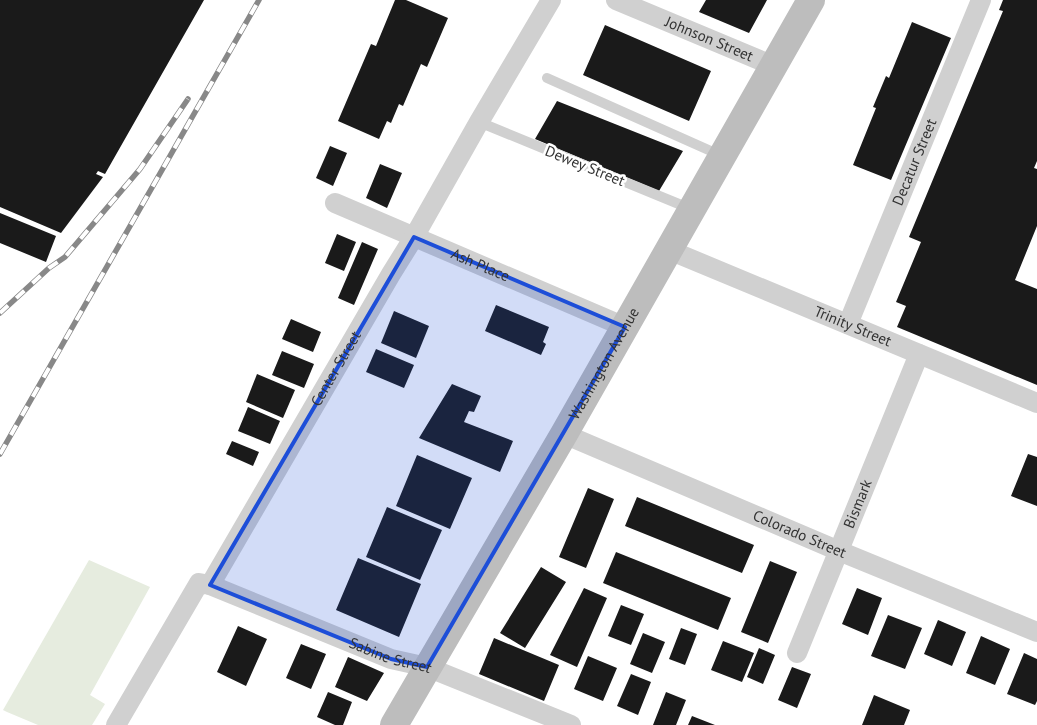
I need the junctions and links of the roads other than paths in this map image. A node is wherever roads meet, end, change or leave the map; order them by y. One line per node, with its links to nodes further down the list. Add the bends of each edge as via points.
1 (551, 0): 7 (street, Center Street)
2 (616, 0): 5 (street, Johnson Street)
3 (811, 0): 5 (main road, Washington Avenue)
4 (981, 0): 13 (street, Decatur Street)
5 (774, 66): 8 (main road, Washington Avenue)
6 (547, 78): 8 (lane)
7 (479, 122): 10 (lane, Dewey Street); 11 (street, Center Street)
8 (722, 156): 10 (main road, Washington Avenue)
9 (335, 203): 11 (street, Ash Place)
10 (692, 210): 12 (main road, Washington Avenue)
11 (414, 237): 14 (street, Ash Place); 19 (street, Center Street)
12 (669, 250): 13 (street, Trinity Street); 14 (main road, Washington Avenue)
13 (848, 324): 15 (street, Trinity Street)
14 (625, 327): 17 (main road, Washington Avenue)
15 (919, 354): 16 (street, Trinity Street); 18 (street, Bismark)
16 (1037, 403)
17 (564, 434): 18 (street, Colorado Street); 22 (main road, Washington Avenue)
18 (839, 551): 20 (street, Colorado Street); 21 (street, Bismark)
19 (210, 585): 22 (street, Sabine Street, via 391,659); 23 (street, via 198,583)
20 (1037, 632)
21 (797, 653)
22 (427, 667): 24 (main road, Washington Avenue); 25 (street, Sabine Street)
23 (116, 725)
24 (394, 725)
25 (571, 725)

